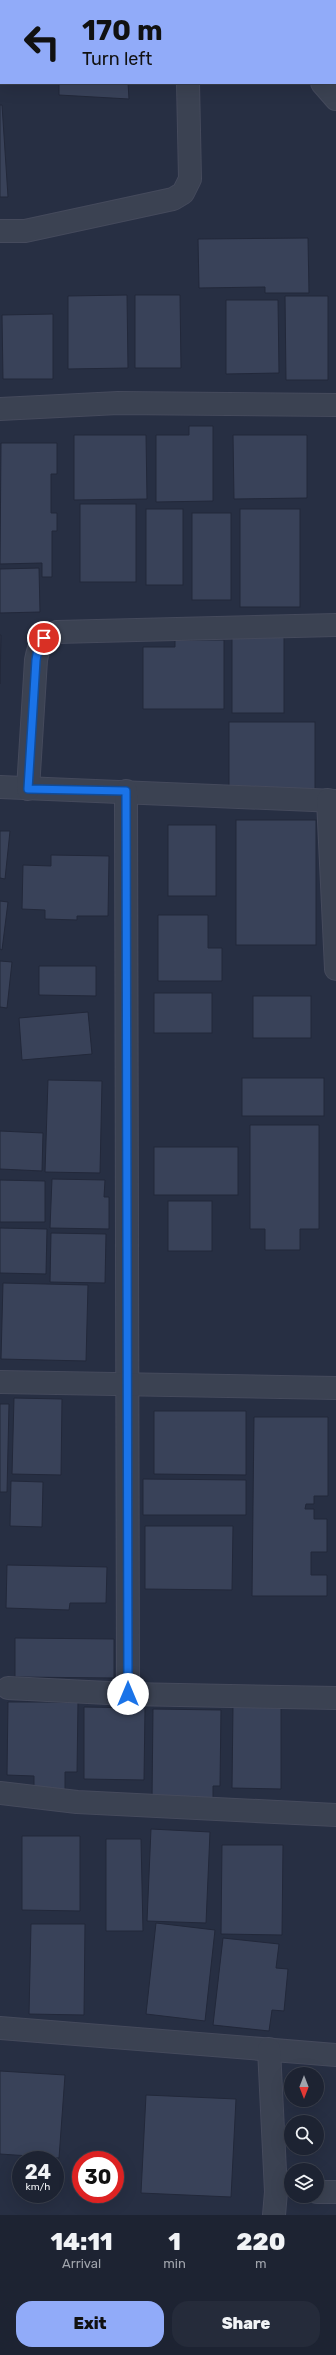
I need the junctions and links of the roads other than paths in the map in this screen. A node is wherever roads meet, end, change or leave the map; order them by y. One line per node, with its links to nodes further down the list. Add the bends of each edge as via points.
1 (188, 84): 4 (street, via 190,179 183,193 173,199 151,204 24,230)
2 (323, 84): 3 (street)
3 (336, 99)
4 (0, 231)
5 (336, 405): 6 (street, via 118,402)
6 (0, 409)
7 (336, 625): 9 (street, via 57,632 44,638 36,660)
8 (0, 788): 9 (street)
9 (28, 789): 10 (street)
10 (126, 791): 11 (street); 14 (street)
11 (332, 800): 12 (street)
12 (336, 970)
13 (0, 1382): 14 (street)
14 (128, 1383): 15 (street); 17 (street)
15 (336, 1388)
16 (8, 1688): 17 (street)
17 (128, 1694): 18 (street)
18 (336, 1698)
19 (0, 1793): 20 (street, via 77,1802)
20 (336, 1816)
21 (0, 2028): 22 (street)
22 (269, 2049): 23 (street); 24 (street)
23 (336, 2055)
24 (283, 2192): 27 (street)
25 (324, 2192): 26 (street)
26 (336, 2192)
27 (274, 2215)

